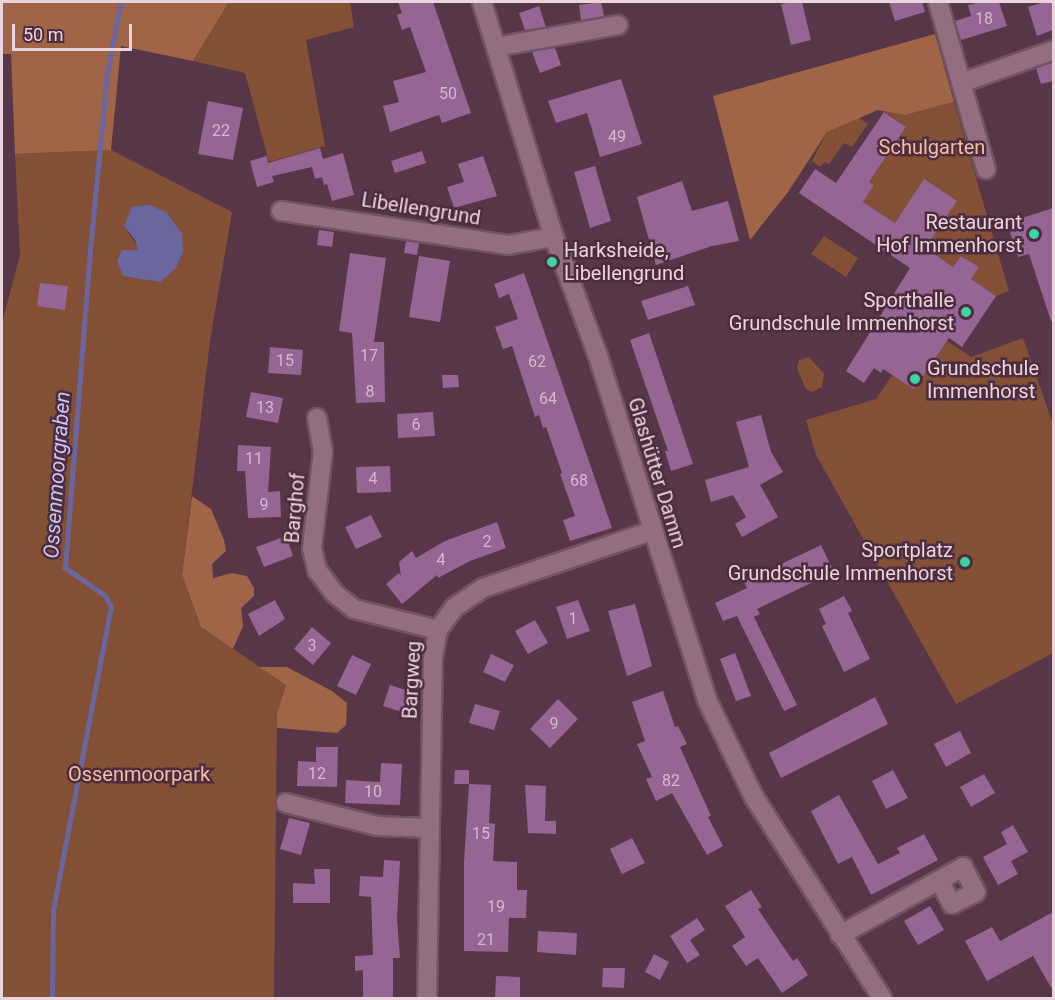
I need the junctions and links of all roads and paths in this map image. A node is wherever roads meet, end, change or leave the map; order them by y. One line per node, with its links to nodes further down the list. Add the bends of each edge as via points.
1 (482, 2): 4 (street, Glashütter Damm)
2 (938, 2): 6 (street)
3 (618, 25): 4 (street)
4 (496, 47): 9 (street, Glashütter Damm)
5 (1053, 50): 6 (street)
6 (961, 83): 7 (street)
7 (986, 168)
8 (281, 211): 9 (street, Libellengrund, via 508,245)
9 (554, 237): 11 (street, Glashütter Damm, via 598,356)
10 (317, 418): 12 (street, Barghof, via 323,451 312,548 317,570 335,594 354,609)
11 (651, 531): 12 (street, Bargweg, via 483,588 455,607); 16 (street, Glashütter Damm, via 708,702 754,797)
12 (438, 630): 14 (street, Bargweg, via 433,658)
13 (286, 803): 14 (street, via 377,826)
14 (430, 828): 17 (street, Bargweg)
15 (939, 880): 16 (street)
16 (840, 934): 18 (street, Glashütter Damm)
17 (427, 999)
18 (882, 999)

